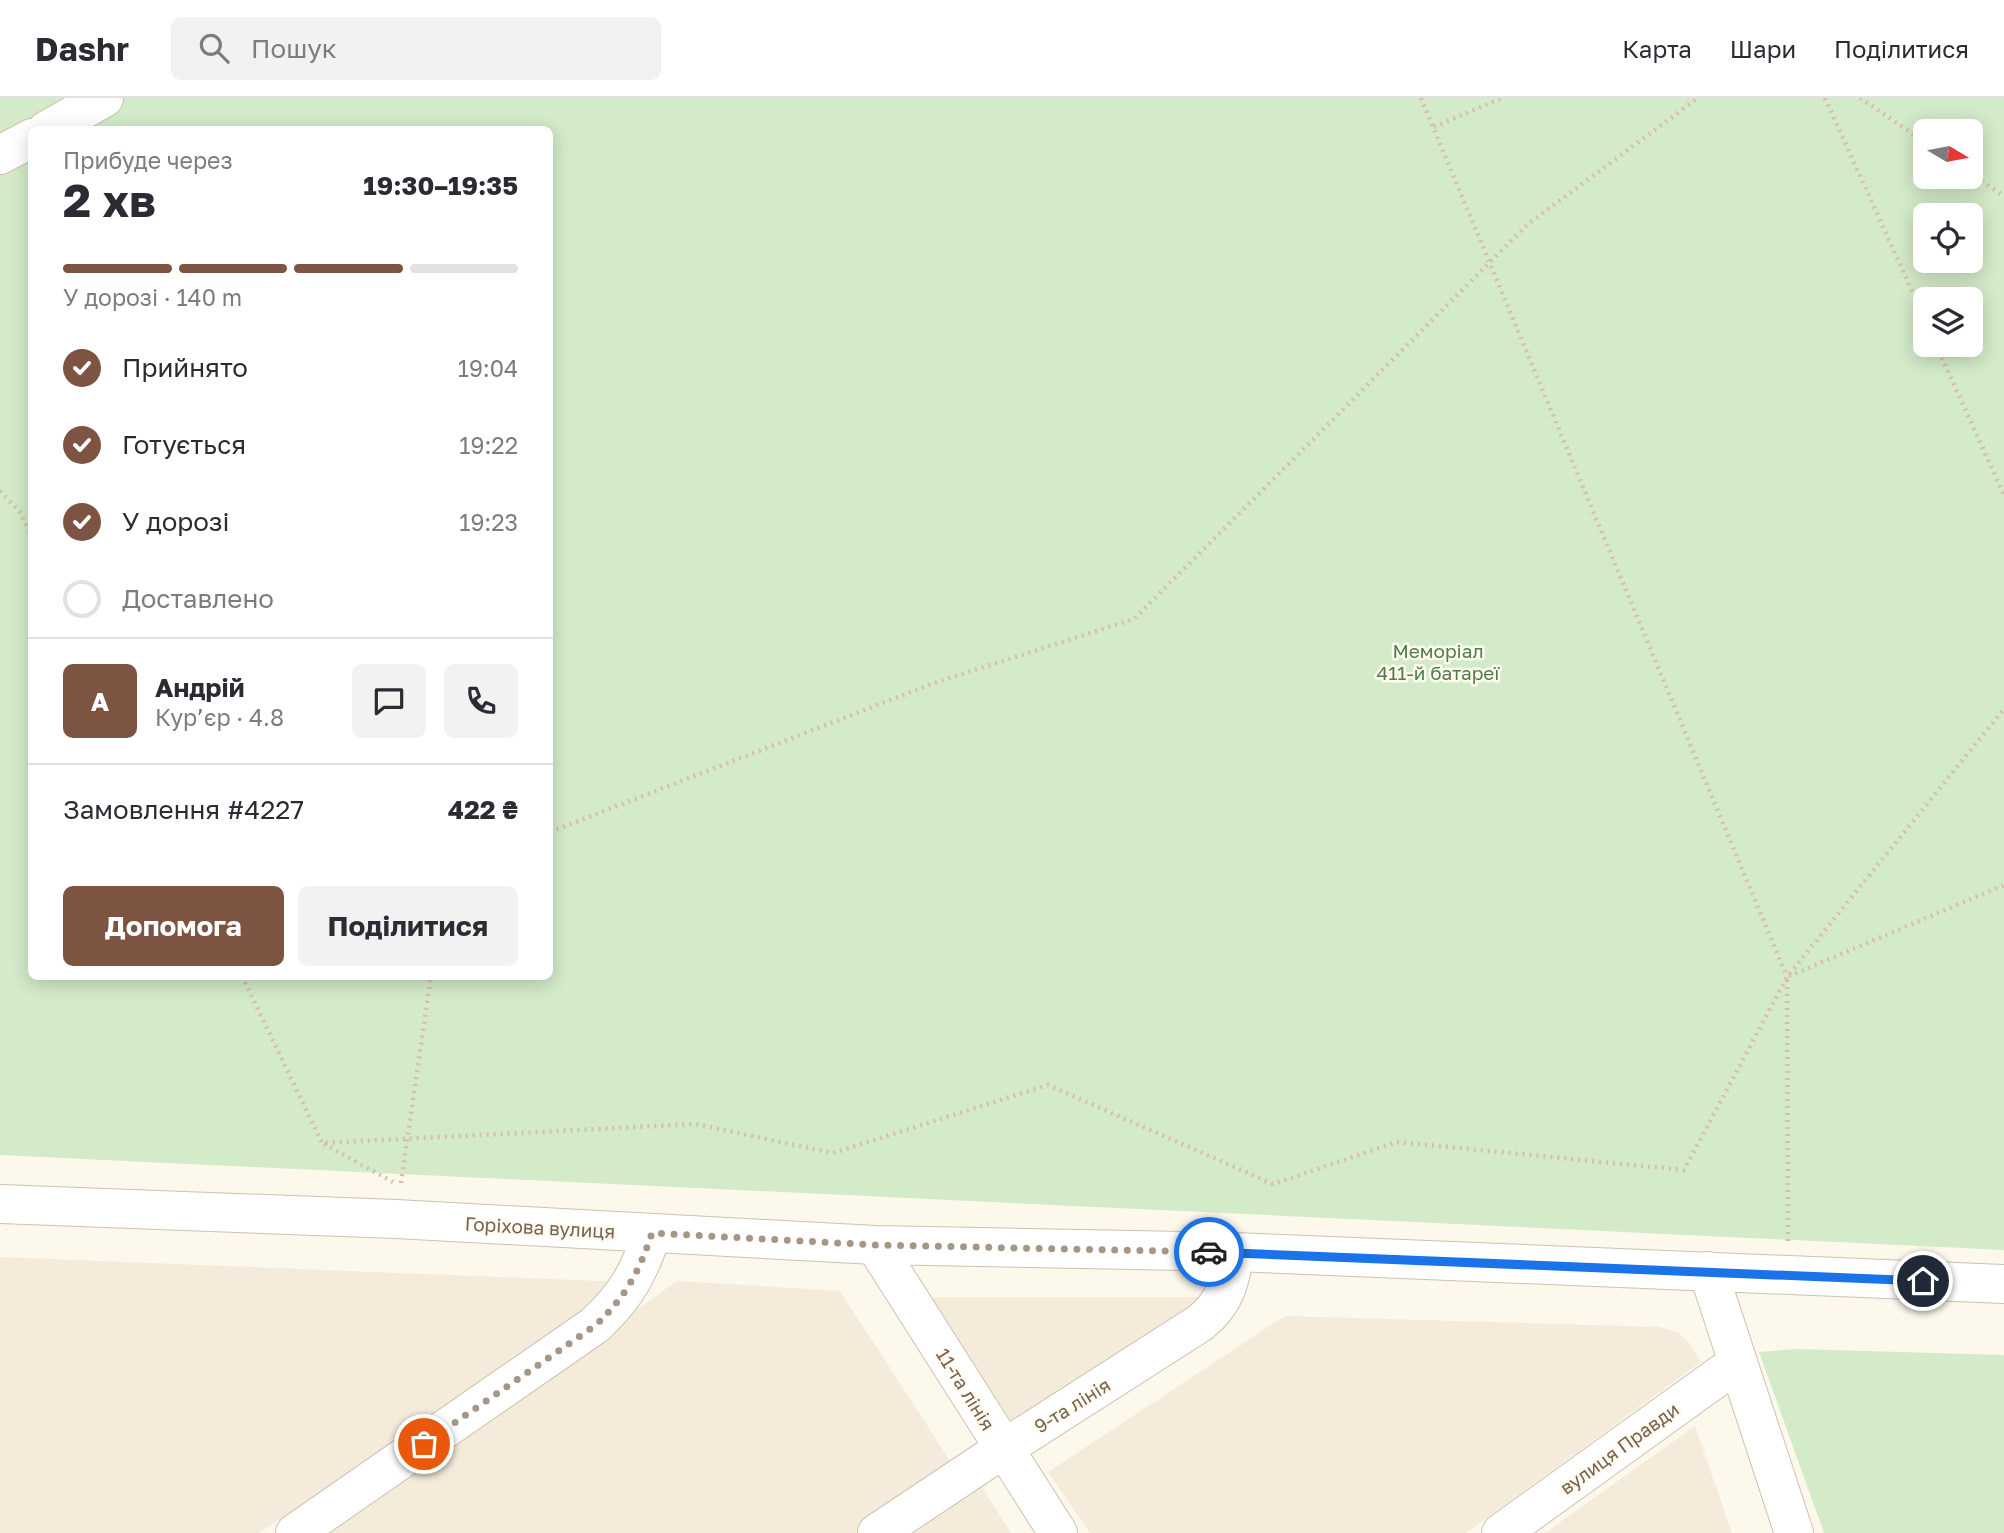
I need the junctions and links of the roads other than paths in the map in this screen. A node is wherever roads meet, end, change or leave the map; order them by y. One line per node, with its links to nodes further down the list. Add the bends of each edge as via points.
1 (104, 98): 2 (street)
2 (54, 126)
3 (28, 140): 4 (street)
4 (0, 155)
5 (0, 1204): 6 (street, Горіхова вулиця)
6 (652, 1233): 7 (street, Горіхова вулиця); 13 (street, via 630,1286 596,1325)
7 (876, 1245): 8 (street, Горіхова вулиця); 12 (street, 11-та лінія)
8 (1235, 1252): 9 (street, Горіхова вулиця); 12 (street, 9-та лінія, via 1225,1294 1200,1324)
9 (1708, 1271): 10 (street, Горіхова вулиця); 11 (street)
10 (2004, 1284)
11 (1737, 1363): 16 (street, вулиця Правди); 17 (street)
12 (1003, 1449): 14 (street, 9-та лінія); 15 (street, 11-та лінія)
13 (295, 1533)
14 (877, 1533)
15 (1058, 1533)
16 (1501, 1533)
17 (1794, 1533)

